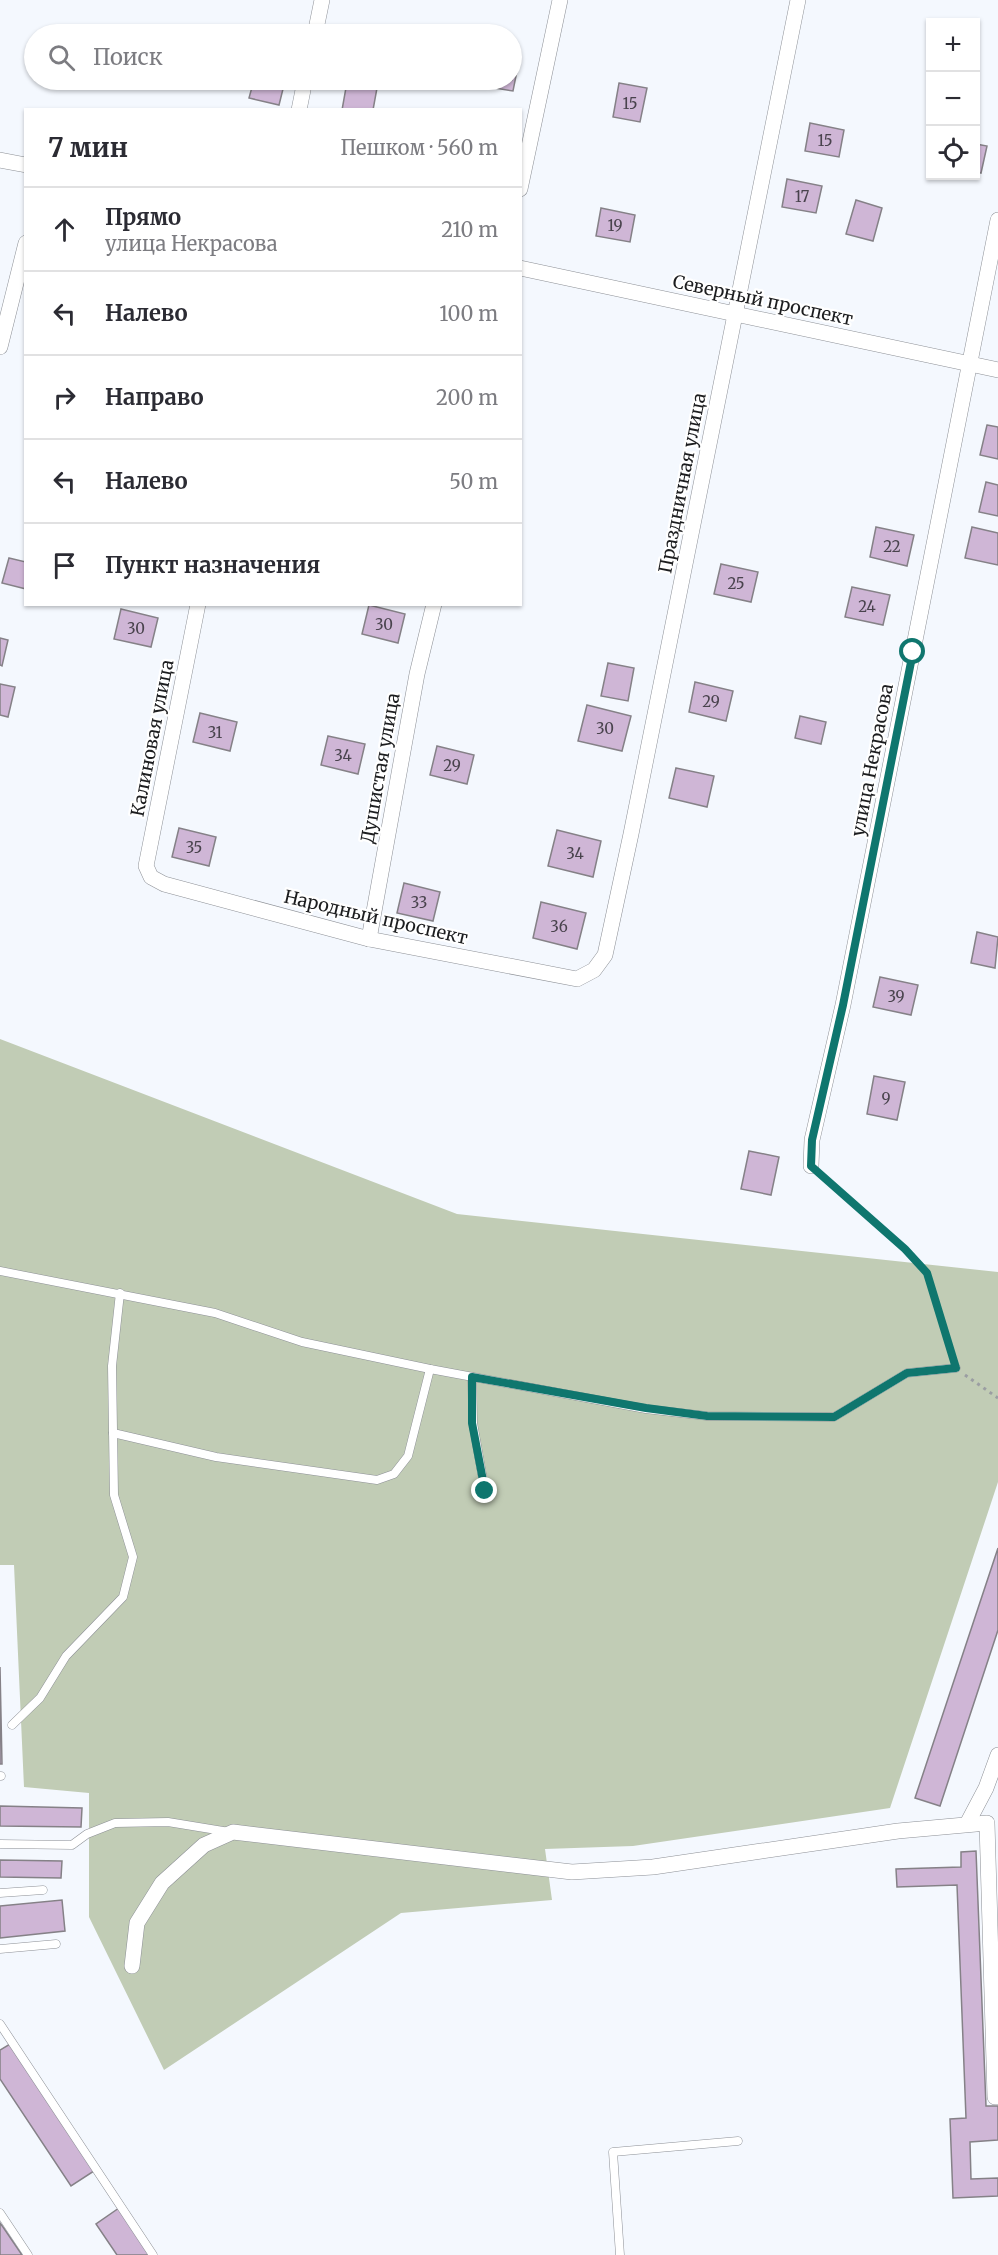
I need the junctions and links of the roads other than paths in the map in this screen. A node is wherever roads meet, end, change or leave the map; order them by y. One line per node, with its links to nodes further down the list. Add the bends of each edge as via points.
1 (322, 0): 4 (street)
2 (560, 0): 9 (street)
3 (798, 0): 13 (street, Праздничная улица)
4 (317, 24)
5 (303, 90): 6 (street)
6 (299, 108)
7 (0, 160): 8 (street)
8 (24, 165)
9 (522, 180)
10 (998, 220): 15 (street, улица Некрасова)
11 (24, 251): 14 (street)
12 (522, 268): 13 (street, Северный проспект)
13 (736, 313): 15 (street, Северный проспект); 21 (street, Праздничная улица, via 620,889 605,955)
14 (0, 347)
15 (971, 364): 16 (street, Северный проспект); 22 (street, улица Некрасова, via 843,1005 812,1140)
16 (998, 370)
17 (198, 606): 19 (street, Калиновая улица, via 146,866)
18 (434, 606): 20 (street, Душистая улица, via 417,674)
19 (151, 878): 20 (street, Народный проспект)
20 (369, 939): 21 (street, Народный проспект, via 577,979)
21 (594, 970)
22 (811, 1166)
23 (0, 1271): 24 (lane)
24 (120, 1293): 26 (lane, via 215,1313 302,1342); 28 (lane, via 112,1366)
25 (956, 1368): 27 (lane, via 907,1373 834,1417 707,1416)
26 (430, 1369): 27 (lane); 28 (lane, via 408,1456 394,1474 377,1480 216,1457)
27 (472, 1377): 29 (lane, via 472,1423)
28 (113, 1433): 30 (lane, via 114,1495 133,1557 123,1597 66,1656 40,1698)
29 (485, 1491)
30 (12, 1725)
31 (998, 1755): 32 (street)
32 (967, 1824): 33 (street, via 653,1867 572,1872); 41 (street, via 987,1823)
33 (233, 1832): 34 (lane, via 168,1822 115,1823 72,1845); 39 (street, via 204,1845 162,1883 137,1923)
34 (0, 1844)
35 (43, 1890): 36 (lane)
36 (0, 1893)
37 (56, 1944): 38 (lane)
38 (0, 1949)
39 (132, 1966)
40 (0, 2024): 45 (lane)
41 (998, 2097)
42 (738, 2141): 46 (lane, via 613,2152)
43 (0, 2213): 44 (lane)
44 (28, 2255)
45 (153, 2255)
46 (620, 2255)

